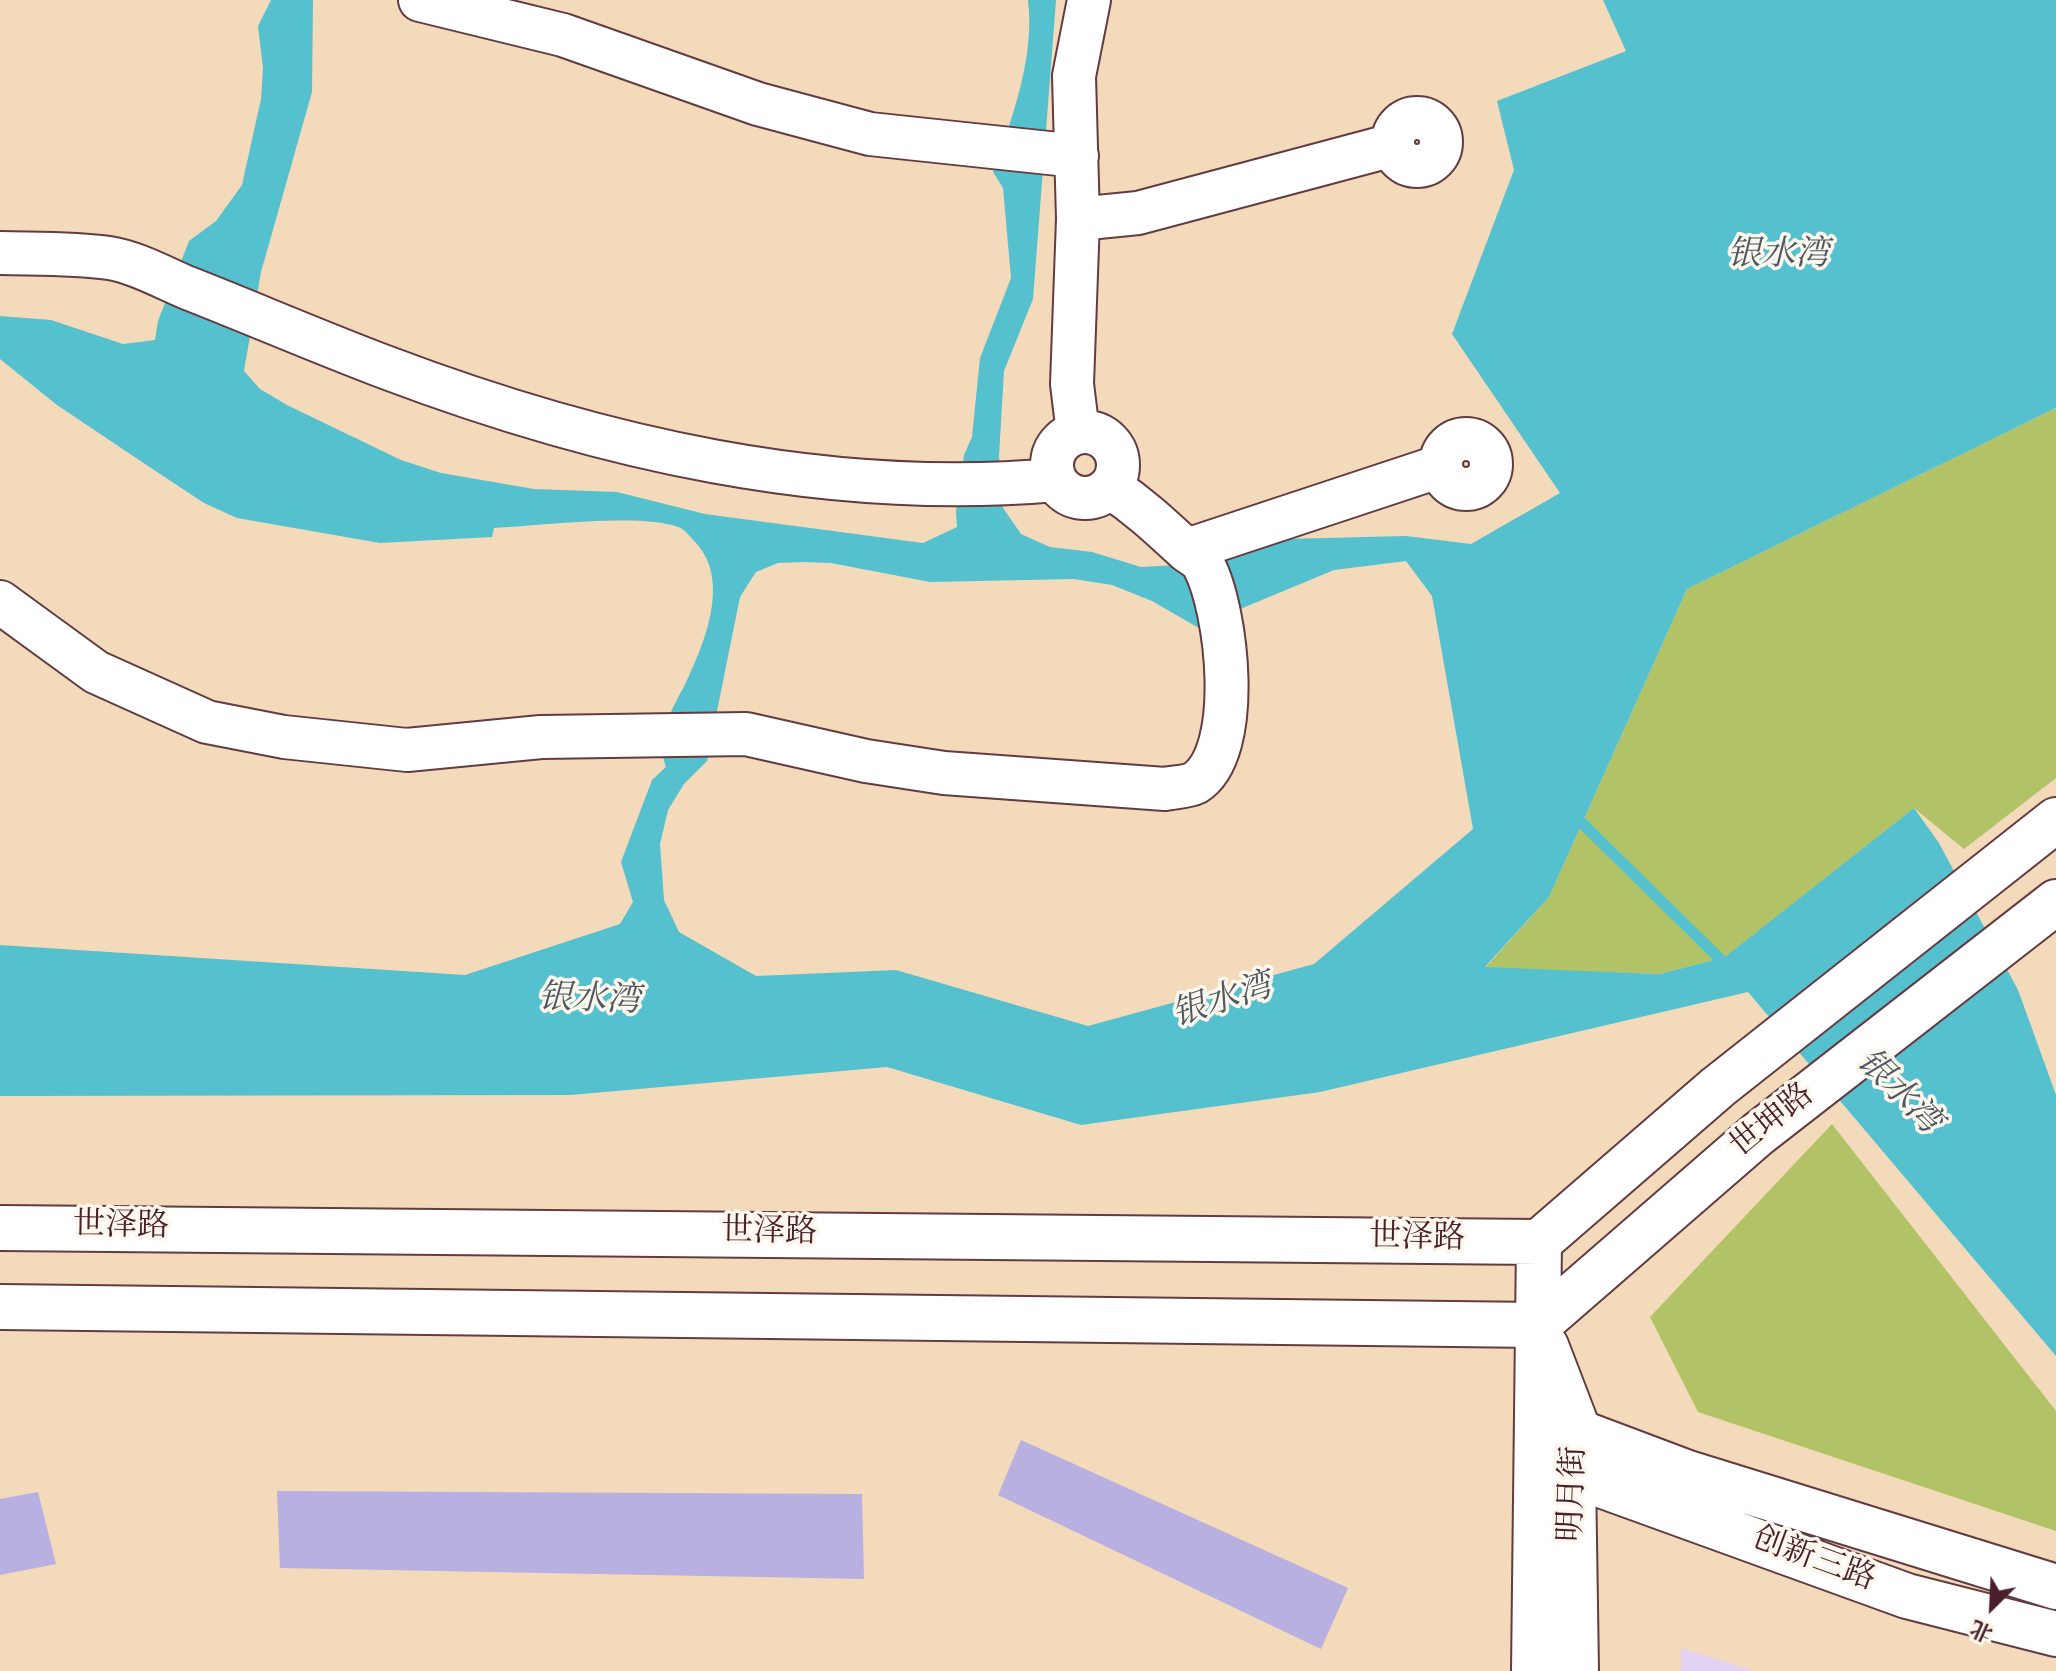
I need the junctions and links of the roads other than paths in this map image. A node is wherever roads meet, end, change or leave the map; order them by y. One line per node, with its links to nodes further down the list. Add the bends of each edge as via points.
1 (420, 0): 4 (street, via 563,35 758,104 870,134)
2 (1089, 0): 4 (street)
3 (1393, 145): 5 (street, via 1138,213)
4 (1066, 155): 5 (street)
5 (1078, 219): 7 (street, via 1072,384)
6 (0, 253): 9 (street, via 111,258 478,400 660,452 826,478 942,485)
7 (1078, 433): 9 (street, via 1057,448); 10 (street, via 1095,434 1112,447 1118,467)
8 (1441, 466): 11 (street)
9 (1055, 480): 10 (street, via 1081,498)
10 (1110, 487): 11 (street, via 1151,514)
11 (1195, 557): 12 (street, via 1221,624 1227,717 1222,745 1194,783 1150,788 944,773 746,734 541,737 407,750 284,737 207,722 96,672)
12 (0, 602)
13 (2045, 829): 16 (street, 世坤路, via 1718,1087)
14 (2056, 902): 18 (street, 世坤路, via 1758,1134)
15 (0, 1228): 16 (street, 世泽路)
16 (1539, 1242): 18 (street, 明月街)
17 (0, 1307): 18 (street)
18 (1538, 1325): 19 (street, 明月街); 23 (street, 明月街)
19 (1579, 1432): 20 (street, 明月街); 21 (street, 创新三路, via 1718,1483)
20 (1573, 1475): 22 (street, 创新三路, via 1907,1596); 24 (street, 明月街)
21 (2056, 1587)
22 (2056, 1634)
23 (1534, 1671)
24 (1576, 1671)

